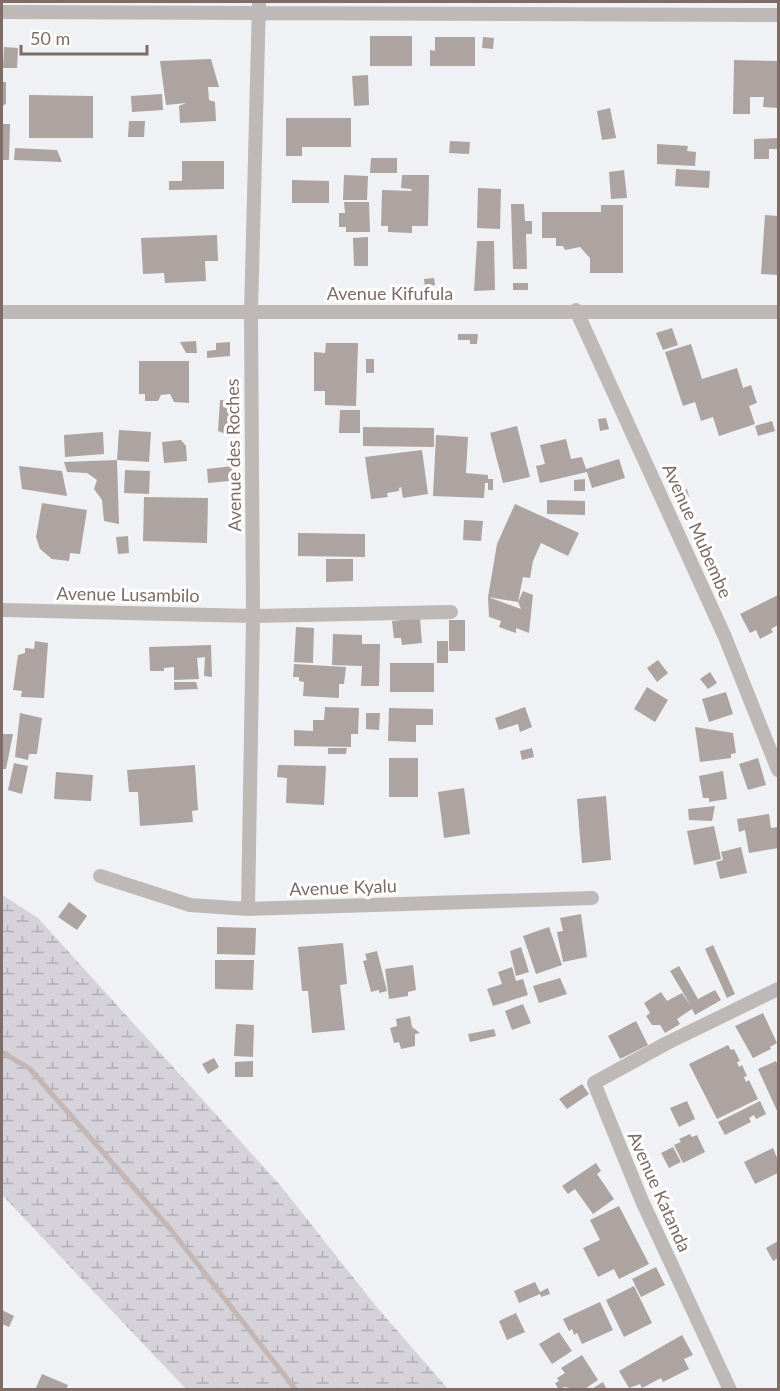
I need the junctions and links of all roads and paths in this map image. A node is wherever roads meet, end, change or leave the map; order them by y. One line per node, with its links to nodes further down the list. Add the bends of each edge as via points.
1 (259, 6): 2 (street); 3 (street); 7 (street, Avenue des Roches)
2 (2, 12)
3 (778, 15)
4 (576, 310): 6 (street, Avenue Kifufula); 7 (street, Avenue Kifufula); 11 (street, Avenue Mubembe, via 725,637)
5 (2, 312): 7 (street, Avenue Kifufula)
6 (778, 312)
7 (250, 313): 10 (street, Avenue des Roches)
8 (2, 610): 10 (street, Avenue Lusambilo)
9 (451, 612): 10 (street, Avenue Lusambilo)
10 (254, 616): 14 (street, Avenue des Roches)
11 (778, 770)
12 (100, 876): 14 (street, Avenue Kyalu, via 190,905)
13 (592, 898): 14 (street, Avenue Kyalu)
14 (248, 909)
15 (778, 989): 16 (street, Avenue Katanda, via 594,1083 642,1201)
16 (730, 1389)

